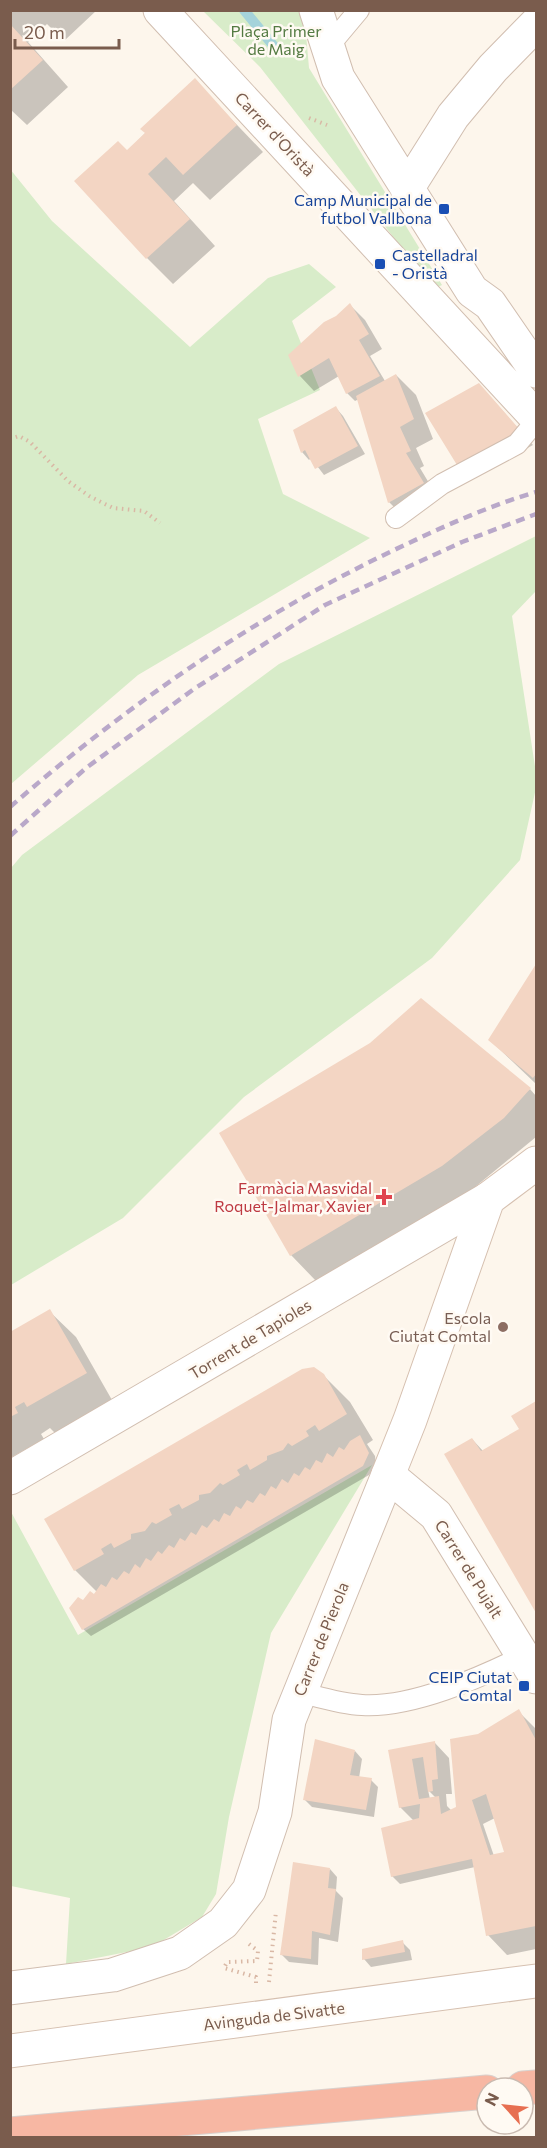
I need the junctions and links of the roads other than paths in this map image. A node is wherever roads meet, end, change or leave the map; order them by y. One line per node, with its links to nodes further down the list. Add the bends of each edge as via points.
1 (160, 10): 8 (street, Carrer d'Oristà)
2 (316, 10): 5 (street)
3 (359, 10): 5 (lane)
4 (537, 24): 6 (street, via 453,116)
5 (328, 47): 6 (street, via 338,78)
6 (407, 189): 7 (street)
7 (472, 291): 8 (street); 9 (street, via 490,304)
8 (474, 350): 10 (street, Carrer d'Oristà)
9 (537, 371)
10 (537, 419): 11 (lane, via 517,444 442,484)
11 (396, 518)
12 (537, 1163): 13 (street)
13 (488, 1199): 14 (street, Carrer de Pierola); 15 (street, Torrent de Tapioles)
14 (388, 1474): 16 (street, Carrer de Pujalt, via 436,1515); 17 (street, Carrer de Pierola)
15 (10, 1478)
16 (530, 1667): 17 (lane, via 415,1699 363,1705)
17 (299, 1692): 19 (street, Carrer de Pierola, via 289,1720 275,1812 264,1853 249,1890 223,1923 180,1953 113,1975)
18 (537, 1981): 20 (street, Avinguda de Sivatte)
19 (10, 1988)
20 (10, 2051)
21 (475, 2093): 22 (highway)
22 (10, 2134)

